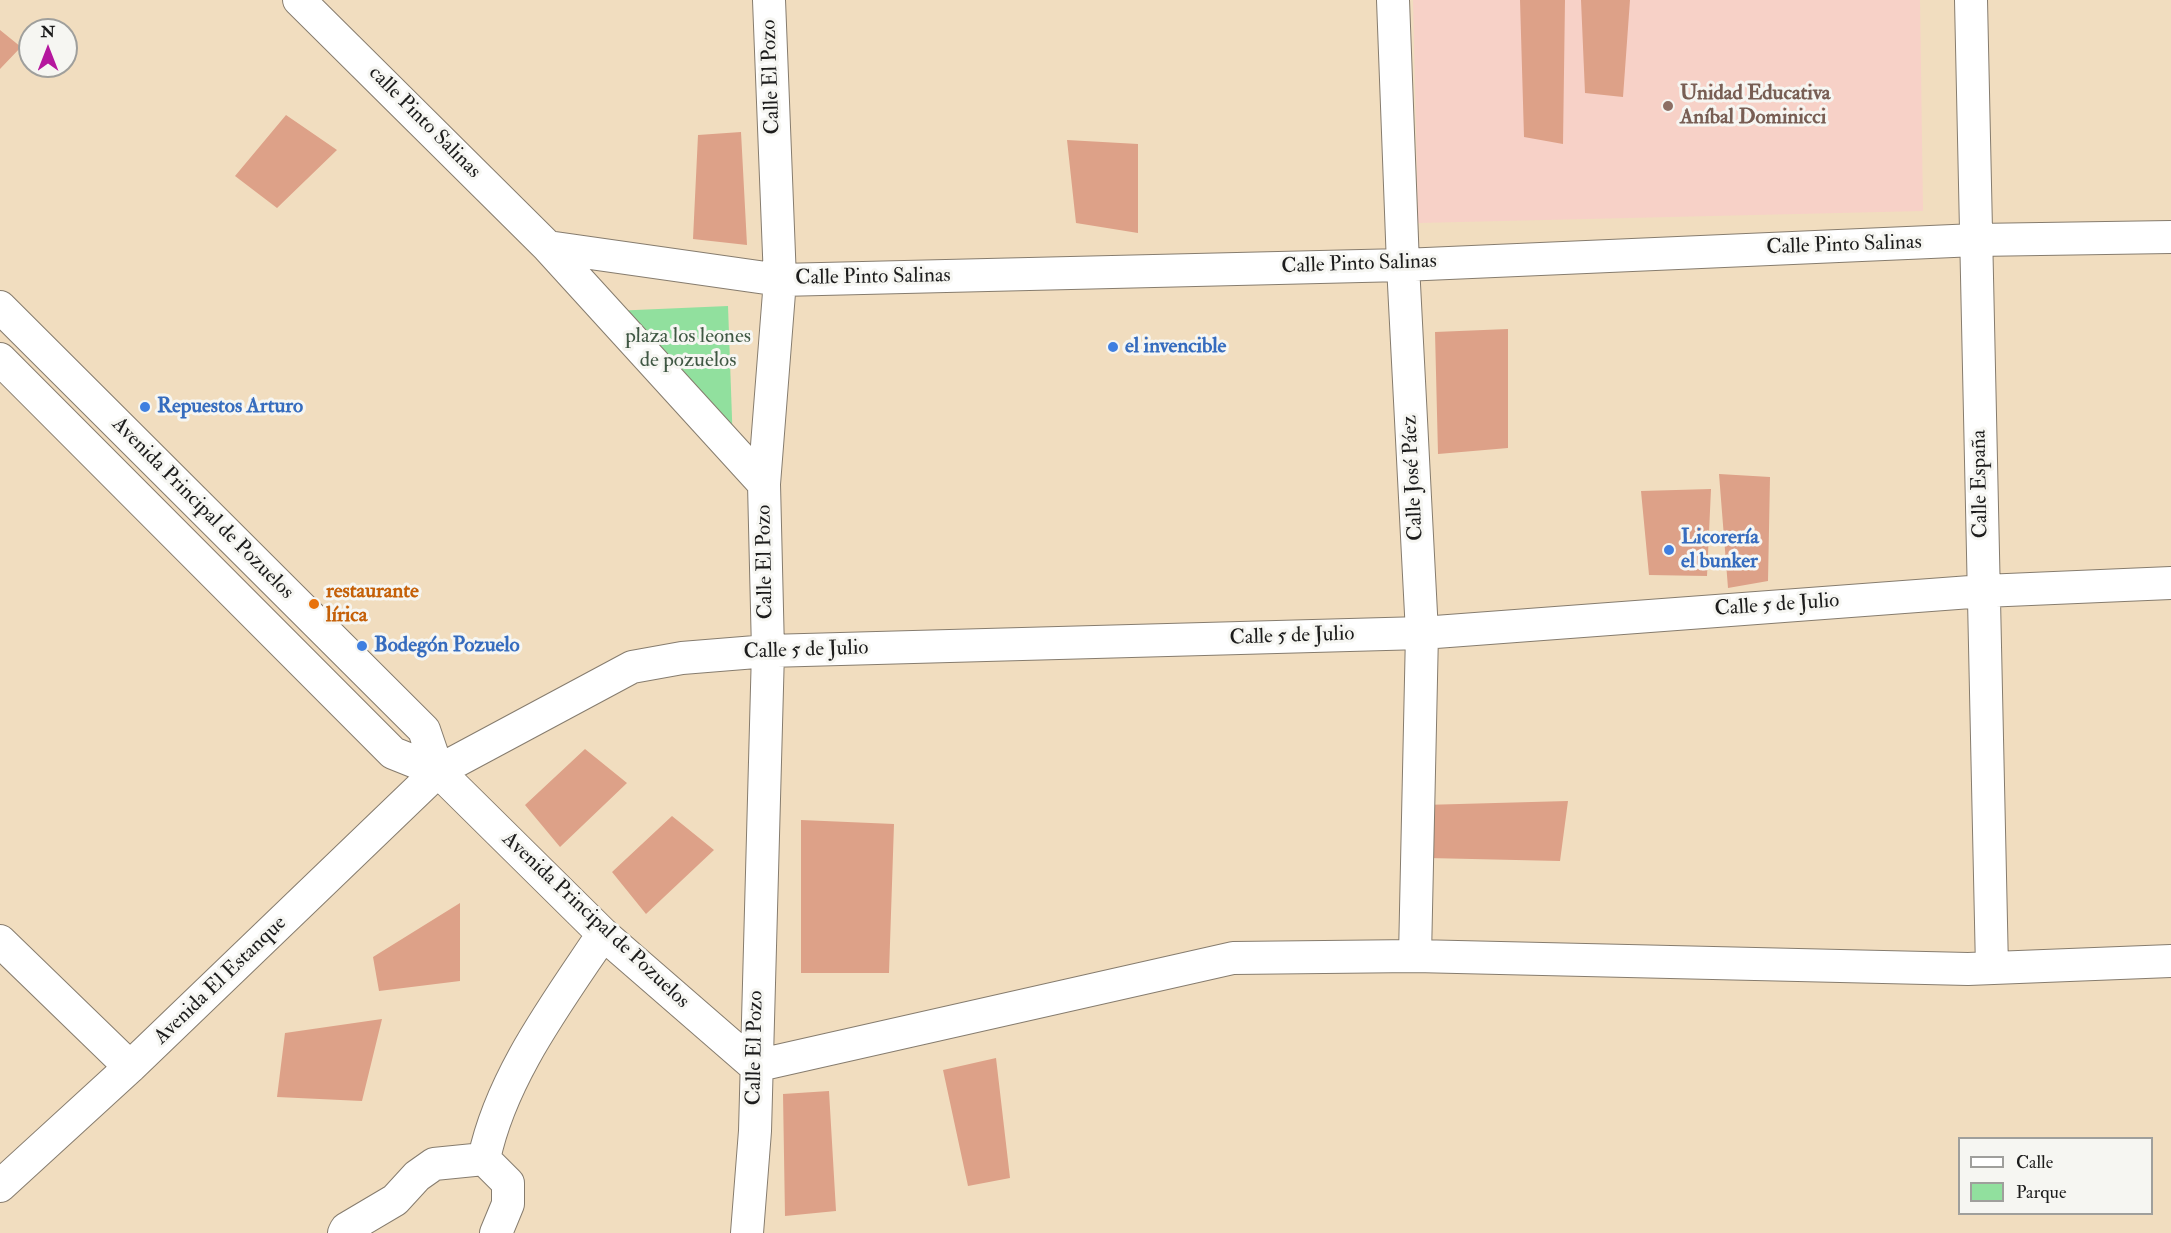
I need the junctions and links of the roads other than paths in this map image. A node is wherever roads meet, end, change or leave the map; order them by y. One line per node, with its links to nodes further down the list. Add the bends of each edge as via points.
1 (299, 0): 7 (street, calle Pinto Salinas)
2 (769, 0): 9 (street, Calle El Pozo)
3 (1393, 0): 8 (street, Calle José Páez)
4 (1971, 0): 6 (street, Calle España)
5 (2171, 237): 6 (street, Calle Pinto Salinas)
6 (1976, 240): 8 (street, Calle Pinto Salinas); 16 (street, Calle España)
7 (548, 247): 9 (street, Calle Pinto Salinas); 14 (street, calle Pinto Salinas)
8 (1403, 265): 9 (street, Calle Pinto Salinas); 17 (street, Calle José Páez)
9 (780, 280): 14 (street, Calle El Pozo)
10 (0, 307): 12 (street, Avenida Principal de Pozuelos)
11 (0, 359): 13 (street, Avenida Principal de Pozuelos)
12 (130, 437): 13 (street); 19 (street, Avenida Principal de Pozuelos, via 424,730)
13 (104, 463): 19 (street, Avenida Principal de Pozuelos, via 393,753)
14 (764, 484): 18 (street, Calle El Pozo)
15 (2171, 583): 16 (street, Calle 5 de Julio)
16 (1983, 591): 17 (street, Calle 5 de Julio); 24 (street, Calle España)
17 (1422, 633): 18 (street, Calle 5 de Julio); 22 (street, Calle José Páez)
18 (768, 651): 19 (street, Calle 5 de Julio, via 682,658 632,667); 25 (street, Calle El Pozo)
19 (438, 771): 20 (street, Avenida Principal de Pozuelos); 26 (street, Avenida El Estanque)
20 (603, 934): 25 (street, Avenida Principal de Pozuelos); 27 (street, via 510,1083 489,1132)
21 (0, 941): 26 (street)
22 (1414, 956): 24 (street); 25 (street, via 1233,958)
23 (2171, 961): 24 (street)
24 (1992, 968)
25 (755, 1066): 31 (street, Calle El Pozo, via 755,1131)
26 (130, 1067): 28 (street, Avenida El Estanque)
27 (484, 1159): 29 (street, via 434,1164 394,1200); 30 (street, via 508,1183 508,1204)
28 (0, 1186)
29 (344, 1233)
30 (496, 1233)
31 (747, 1233)

